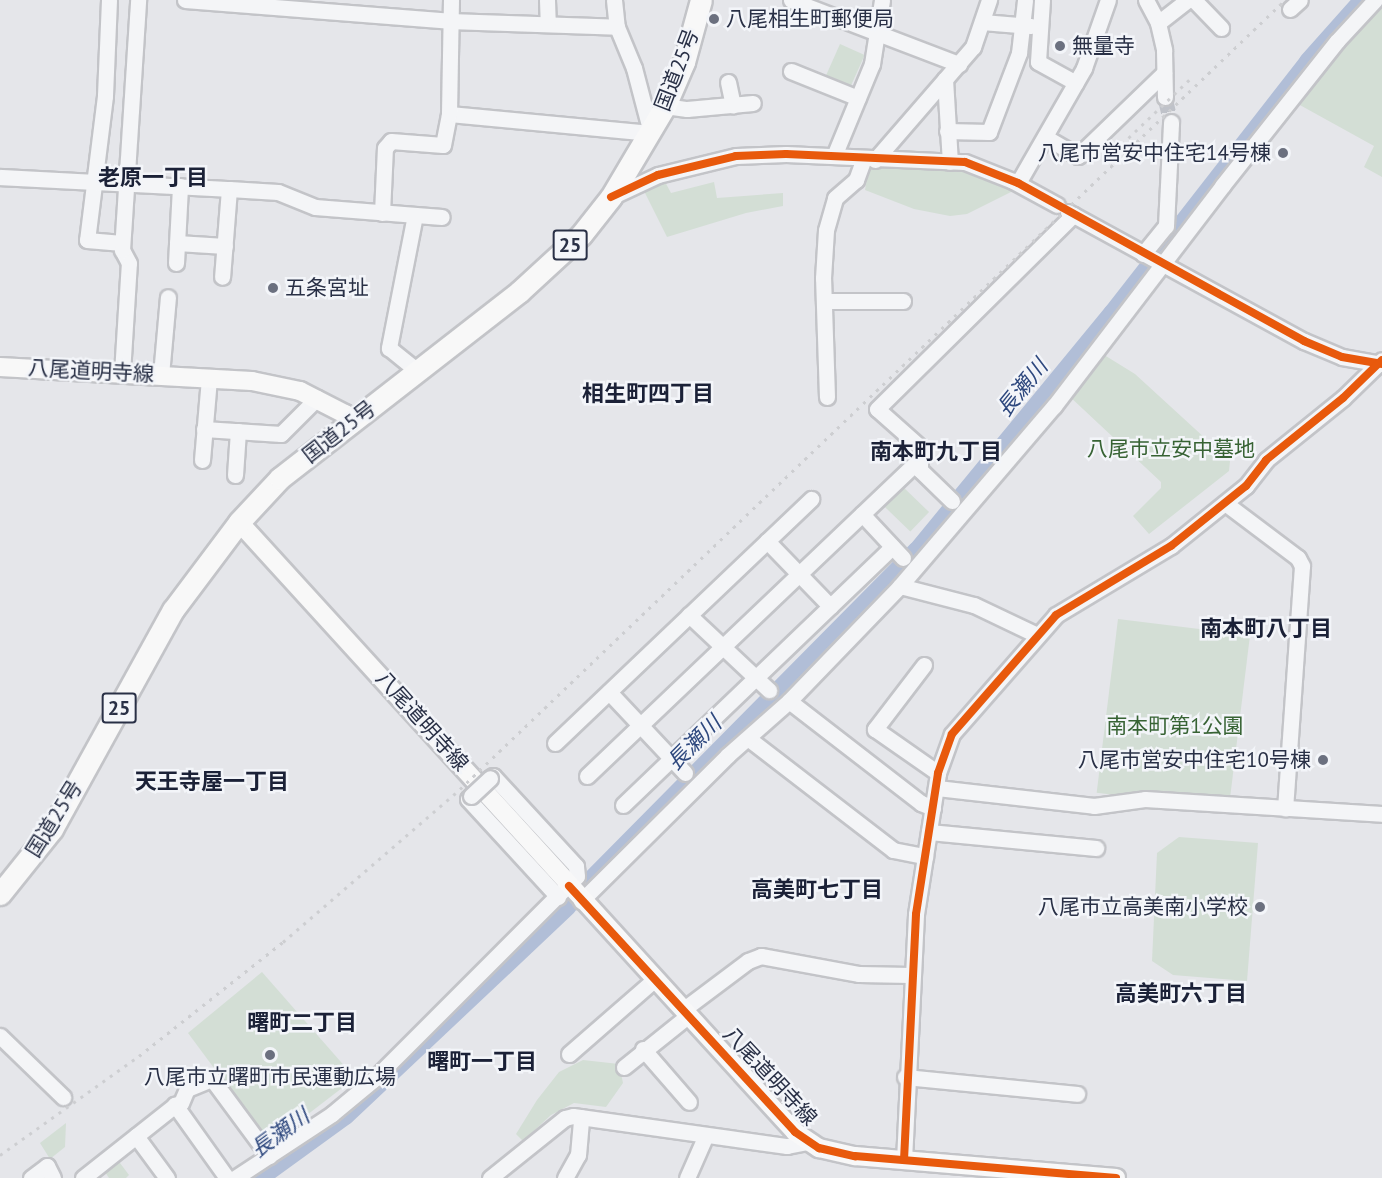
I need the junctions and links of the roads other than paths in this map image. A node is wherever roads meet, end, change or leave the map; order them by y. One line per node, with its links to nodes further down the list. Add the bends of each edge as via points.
1 (109, 0): 52 (street, via 105,96)
2 (138, 0): 53 (street)
3 (185, 0): 19 (street)
4 (392, 0): 20 (street)
5 (451, 0): 21 (street)
6 (547, 0): 24 (street)
7 (614, 0): 26 (street)
8 (701, 0): 42 (highway, 国道25号 / 25, via 684,62)
9 (791, 0): 29 (street)
10 (882, 0): 29 (street)
11 (989, 0): 22 (street)
12 (1024, 0): 25 (street)
13 (1042, 0): 27 (street)
14 (1108, 0): 37 (street)
15 (1146, 0): 23 (street)
16 (1187, 0): 23 (street)
17 (1194, 0): 28 (street)
18 (1375, 0): 65 (street)
19 (207, 1): 20 (street)
20 (390, 16): 21 (street)
21 (449, 21): 24 (street); 43 (street)
22 (982, 22): 25 (street); 32 (street, via 973,47)
23 (1158, 23): 34 (street)
24 (548, 24): 26 (street)
25 (1023, 26): 27 (street); 30 (street)
26 (616, 27): 46 (street, via 634,68)
27 (1040, 27): 31 (street)
28 (1221, 28)
29 (878, 30): 32 (street); 39 (street, via 872,64)
30 (1019, 53): 31 (street); 45 (street, via 989,132)
31 (1038, 62): 37 (street)
32 (959, 64): 35 (street)
33 (791, 71): 39 (street)
34 (1164, 73): 38 (street); 47 (street, via 1078,156)
35 (945, 79): 45 (street); 49 (street)
36 (728, 82): 41 (street)
37 (1076, 83): 47 (street)
38 (1165, 97)
39 (858, 98): 48 (street)
40 (753, 103): 41 (street)
41 (733, 105): 42 (street, via 687,109)
42 (665, 106): 46 (highway, 国道25号 / 25)
43 (449, 114): 46 (street); 59 (street, via 443,145 391,141 385,148)
44 (1171, 122): 65 (street, via 1166,226)
45 (947, 131): 50 (street)
46 (651, 133): 57 (highway, 国道25号 / 25)
47 (1045, 137): 54 (street)
48 (834, 156): 49 (street); 57 (street, via 736,156 658,175)
49 (870, 159): 50 (street); 69 (street, via 856,180 836,198 829,213)
50 (950, 162): 54 (street, via 982,166)
51 (0, 177): 52 (street)
52 (92, 182): 53 (street); 62 (street, via 87,240)
53 (126, 183): 55 (street); 62 (street)
54 (1018, 183): 58 (street)
55 (180, 186): 56 (street); 63 (street)
56 (228, 189): 59 (street, via 278,192 315,207); 64 (street)
57 (611, 197): 73 (highway, 国道25号 / 25, via 581,235 519,292)
58 (1066, 211): 65 (street); 82 (street, via 877,409 920,447)
59 (382, 213): 60 (street)
60 (415, 215): 61 (street); 73 (street, via 389,348)
61 (442, 217)
62 (123, 243): 74 (street, via 129,263)
63 (177, 243): 64 (street); 66 (street)
64 (225, 246): 67 (street)
65 (1154, 260): 71 (street, via 1304,341 1342,357); 94 (street, via 1054,406)
66 (176, 263)
67 (222, 277)
68 (168, 297): 75 (street)
69 (824, 301): 70 (street); 77 (street)
70 (903, 301)
71 (1381, 362): 87 (street, via 1266,460 1252,480)
72 (0, 367): 74 (main road, 八尾道明寺線)
73 (417, 371): 79 (highway, 国道25号 / 25)
74 (122, 373): 75 (main road, 八尾道明寺線)
75 (161, 375): 76 (main road, 八尾道明寺線)
76 (209, 378): 78 (main road, 八尾道明寺線, via 279,385); 80 (street)
77 (827, 397)
78 (317, 398): 79 (main road, 八尾道明寺線); 81 (street, via 281,434)
79 (351, 422): 89 (highway, 国道25号 / 25, via 280,478)
80 (204, 429): 81 (street); 83 (street)
81 (238, 431): 84 (street)
82 (920, 459): 86 (street, via 920,470); 88 (street)
83 (202, 460)
84 (235, 475)
85 (811, 499): 90 (street)
86 (952, 501)
87 (1225, 503): 97 (street, via 1171,546 1072,604); 113 (street, via 1298,558 1302,566)
88 (862, 514): 91 (street); 93 (street)
89 (239, 522): 118 (main road, 八尾道明寺線, via 369,661); 119 (highway, 国道25号 / 25, via 173,610 52,829)
90 (767, 541): 93 (street); 96 (street)
91 (892, 547): 92 (street); 95 (street)
92 (903, 558)
93 (799, 574): 95 (street); 98 (street)
94 (900, 586): 97 (street, via 974,605); 103 (street)
95 (830, 606): 100 (street)
96 (689, 615): 98 (street); 102 (street)
97 (1037, 635): 110 (street, via 952,734)
98 (723, 646): 100 (street); 104 (street)
99 (924, 665): 110 (street, via 875,729)
100 (756, 677): 101 (street); 107 (street)
101 (769, 690)
102 (609, 692): 104 (street); 106 (street)
103 (789, 701): 105 (street); 112 (street, via 921,803)
104 (640, 725): 107 (street); 109 (street)
105 (749, 739): 117 (street, via 893,850); 120 (street, via 728,755)
106 (555, 743)
107 (671, 759): 108 (street); 111 (street)
108 (685, 773)
109 (587, 776)
110 (938, 781): 112 (street); 113 (street, via 1094,806 1145,800)
111 (623, 805)
112 (933, 808): 115 (street)
113 (1285, 808): 114 (street)
114 (1382, 814)
115 (929, 832): 116 (street); 117 (street)
116 (1096, 848)
117 (925, 856): 121 (street)
118 (563, 891): 118 (street, bridge, via 468,799 493,776 576,866 577,876); 120 (main road, 八尾道明寺線); 137 (street, via 373,1080)
119 (0, 894)
120 (581, 901): 122 (main road, 八尾道明寺線)
121 (910, 975): 123 (street, via 859,974 761,956); 128 (street)
122 (655, 979): 123 (main road, 八尾道明寺線); 126 (street)
123 (686, 1012): 125 (street); 136 (main road, 八尾道明寺線)
124 (0, 1036): 130 (street)
125 (643, 1049): 127 (street); 131 (street)
126 (569, 1054)
127 (624, 1067)
128 (905, 1077): 129 (street); 138 (street)
129 (1077, 1094)
130 (63, 1097)
131 (689, 1102)
132 (175, 1105): 135 (street); 137 (street, via 181,1103 187,1089 212,1079); 145 (street)
133 (581, 1117): 134 (street); 147 (street, via 564,1118); 148 (street, via 578,1155)
134 (706, 1135): 136 (street, via 787,1146); 149 (street)
135 (136, 1136): 139 (street); 144 (street)
136 (808, 1142): 138 (main road, 八尾道明寺線)
137 (269, 1156): 146 (street)
138 (903, 1169): 140 (main road, 八尾道明寺線)
139 (100, 1173): 143 (street)
140 (1080, 1176): 150 (main road, 八尾道明寺線)
141 (31, 1178): 142 (street, via 47,1167)
142 (53, 1178)
143 (83, 1178)
144 (167, 1178)
145 (227, 1178)
146 (235, 1178)
147 (490, 1178)
148 (565, 1178)
149 (687, 1178)
150 (1116, 1178)

